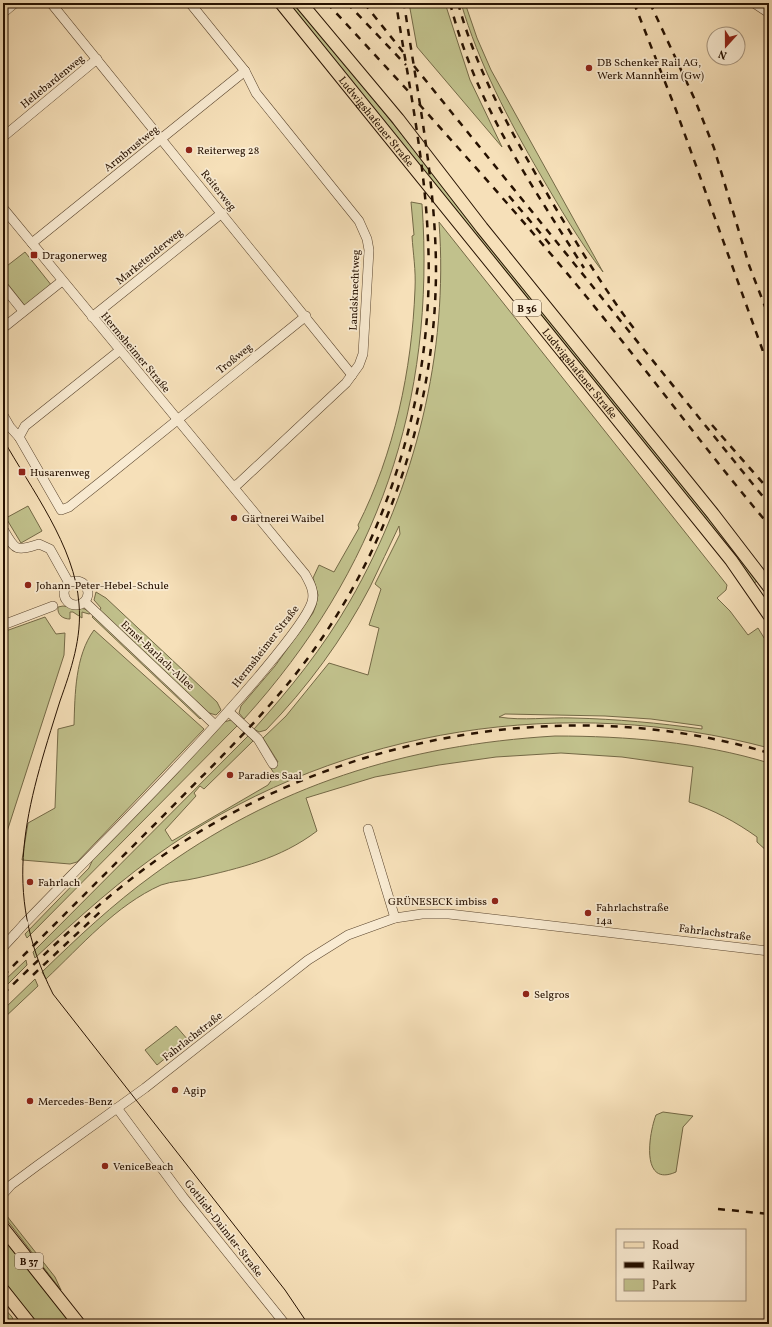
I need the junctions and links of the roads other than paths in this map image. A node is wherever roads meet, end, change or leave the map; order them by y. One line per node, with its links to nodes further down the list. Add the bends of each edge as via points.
1 (15, 3): 7 (street)
2 (51, 3): 9 (street, Reiterweg)
3 (190, 3): 10 (street, Landsknechtweg)
4 (281, 3): 33 (main road, Ludwigshafener Straße / B 36, via 730,560)
5 (301, 3): 30 (main road, Ludwigshafener Straße / B 36, via 403,125 482,228 714,514)
6 (754, 3): 8 (street)
7 (3, 12)
8 (769, 13)
9 (97, 60): 11 (street, Hellebardenweg); 12 (street, Reiterweg)
10 (245, 71): 12 (street, Armbrustweg); 23 (street, Landsknechtweg, via 256,93 359,221 367,240 369,261 363,354)
11 (3, 137)
12 (162, 138): 14 (street, Reiterweg); 15 (street, Armbrustweg)
13 (3, 208): 15 (street, Hermsheimer Straße)
14 (222, 212): 19 (street, Reiterweg); 20 (street, Marketenderweg)
15 (32, 243): 16 (street, Hermsheimer Straße)
16 (62, 281): 18 (street); 20 (street, Hermsheimer Straße)
17 (3, 286): 18 (street)
18 (24, 311): 21 (street)
19 (306, 316): 23 (street, Reiterweg); 25 (street, Troßweg)
20 (92, 317): 22 (street, Hermsheimer Straße)
21 (3, 328)
22 (119, 351): 25 (street, Hermsheimer Straße); 26 (street, via 25,426)
23 (352, 375): 27 (street, Landsknechtweg, via 244,479)
24 (3, 415): 26 (street)
25 (178, 419): 26 (street, via 69,507 61,510); 27 (street, Hermsheimer Straße)
26 (19, 437)
27 (233, 486): 35 (street, Hermsheimer Straße, via 305,574 313,595 308,610 291,635)
28 (3, 529): 29 (street, via 13,546 18,549 39,544 50,549)
29 (69, 583): 31 (street, via 76,581 85,584 88,593); 31 (street, via 64,590 65,599 74,605)
30 (769, 587)
31 (85, 602): 36 (street, Ernst-Barlach-Allee)
32 (53, 606): 34 (street)
33 (769, 615)
34 (3, 625)
35 (228, 712): 36 (street, Hermsheimer Straße); 37 (street, via 258,739)
36 (215, 725): 40 (street, Hermsheimer Straße, bridge)
37 (273, 764)
38 (368, 828): 39 (street)
39 (395, 918): 41 (street, Fahrlachstraße, via 449,914); 42 (street, Fahrlachstraße, via 348,935 308,960)
40 (3, 947)
41 (769, 951)
42 (117, 1108): 43 (street, Fahrlachstraße); 49 (street, Gottlieb-Daimler-Straße, via 183,1197)
43 (7, 1186): 44 (street, Fahrlachstraße)
44 (3, 1194)
45 (3, 1228): 48 (main road, B 37)
46 (3, 1290): 47 (main road)
47 (30, 1324)
48 (79, 1324)
49 (285, 1324)

